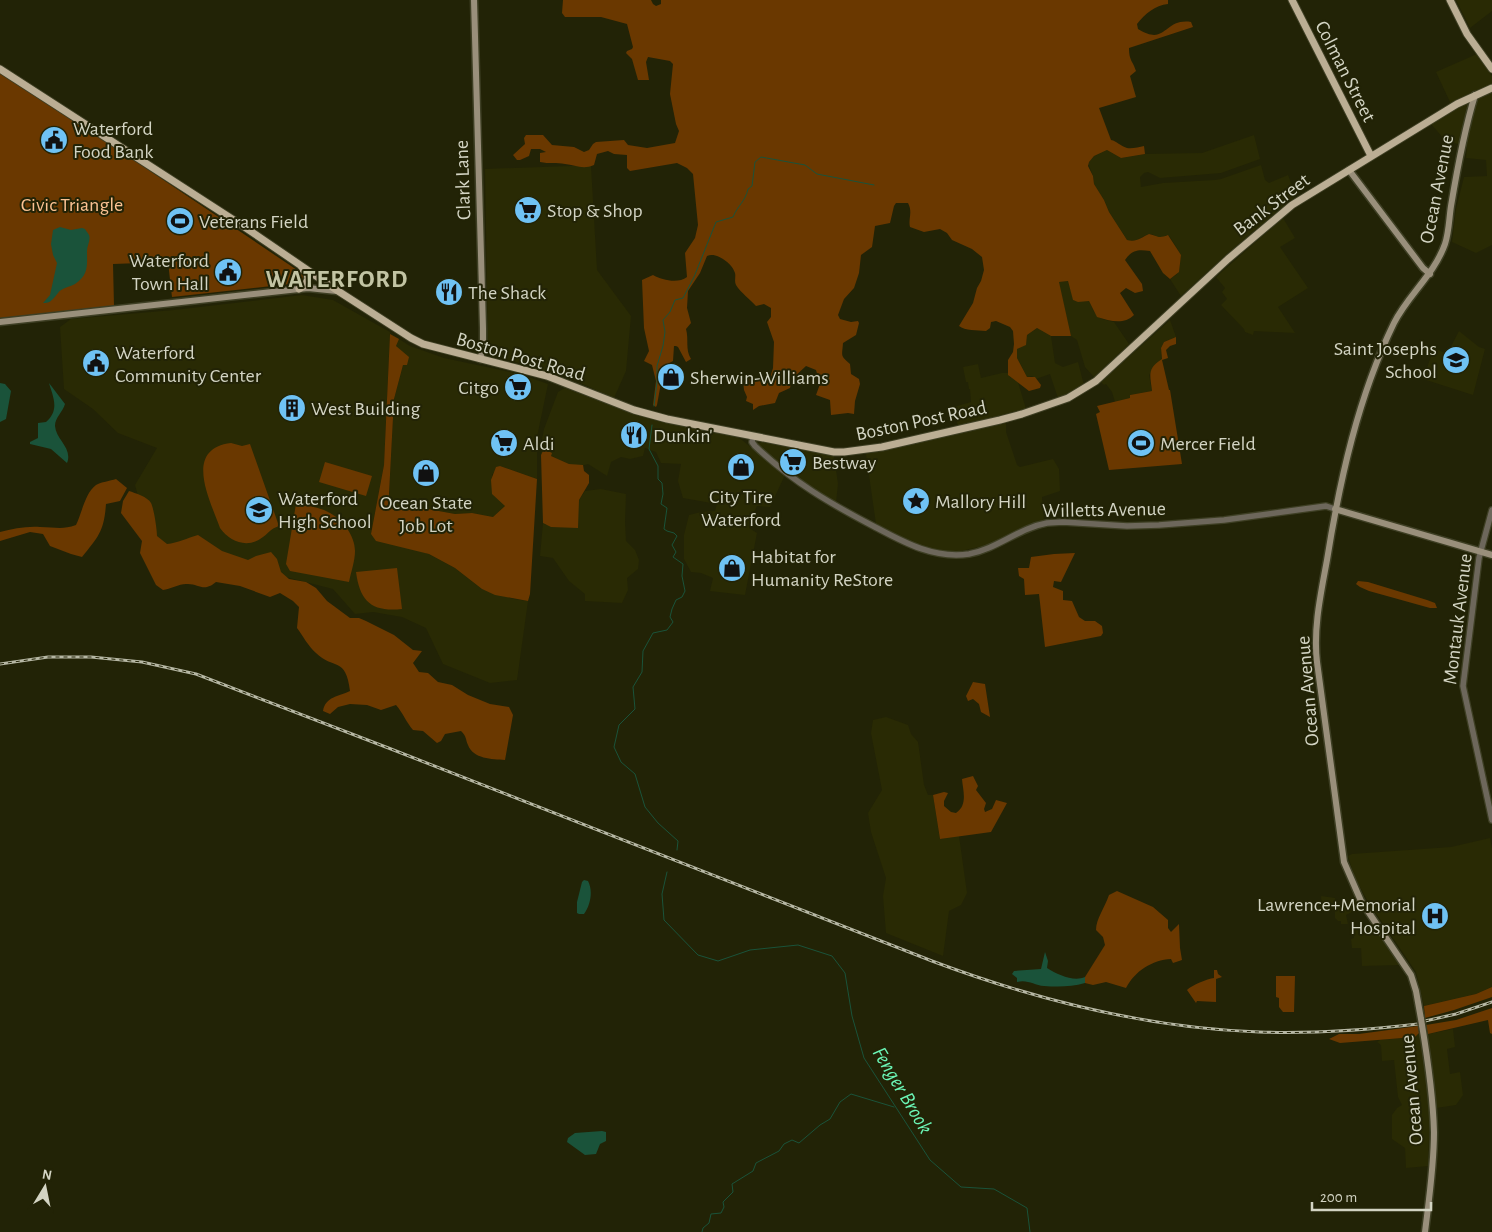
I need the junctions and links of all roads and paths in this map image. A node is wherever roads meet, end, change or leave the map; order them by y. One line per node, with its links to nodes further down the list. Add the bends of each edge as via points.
1 (474, 0): 15 (main road, Clark Lane, via 483,306)
2 (1292, 0): 8 (main road, Colman Street)
3 (1450, 0): 5 (main road, via 1467,34)
4 (0, 69): 10 (main road, Boston Post Road)
5 (1492, 69)
6 (1492, 88): 7 (main road, Bank Street)
7 (1475, 95): 8 (main road, Bank Street); 11 (main road, Ocean Avenue, via 1465,130 1446,242)
8 (1371, 156): 9 (main road, Bank Street)
9 (1348, 170): 11 (main road); 16 (main road, Bank Street, via 1281,213)
10 (296, 261): 12 (main road, via 308,277); 13 (main road, Boston Post Road)
11 (1430, 274): 18 (main road, Ocean Avenue, via 1400,314 1378,360)
12 (299, 289): 13 (main road); 14 (main road)
13 (338, 292): 15 (main road, Boston Post Road, via 411,338 434,348)
14 (0, 322)
15 (480, 359): 17 (main road, Boston Post Road, via 557,379 634,410)
16 (1096, 381): 17 (main road, Boston Post Road, via 1068,398 1022,414 865,450 834,452)
17 (753, 436): 18 (street, Willetts Avenue, via 753,444 759,450 814,494 913,547 942,554 961,555 979,551 1047,523 1134,526 1224,520 1326,506)
18 (1335, 509): 20 (main road, Willetts Avenue); 23 (main road, Ocean Avenue, via 1316,649 1343,857 1361,900 1415,986 1434,1133)
19 (1492, 510): 20 (street, Montauk Avenue)
20 (1480, 551): 21 (main road, Willetts Avenue); 22 (street, Montauk Avenue, via 1463,686)
21 (1492, 554)
22 (1492, 820)
23 (1425, 1232)

